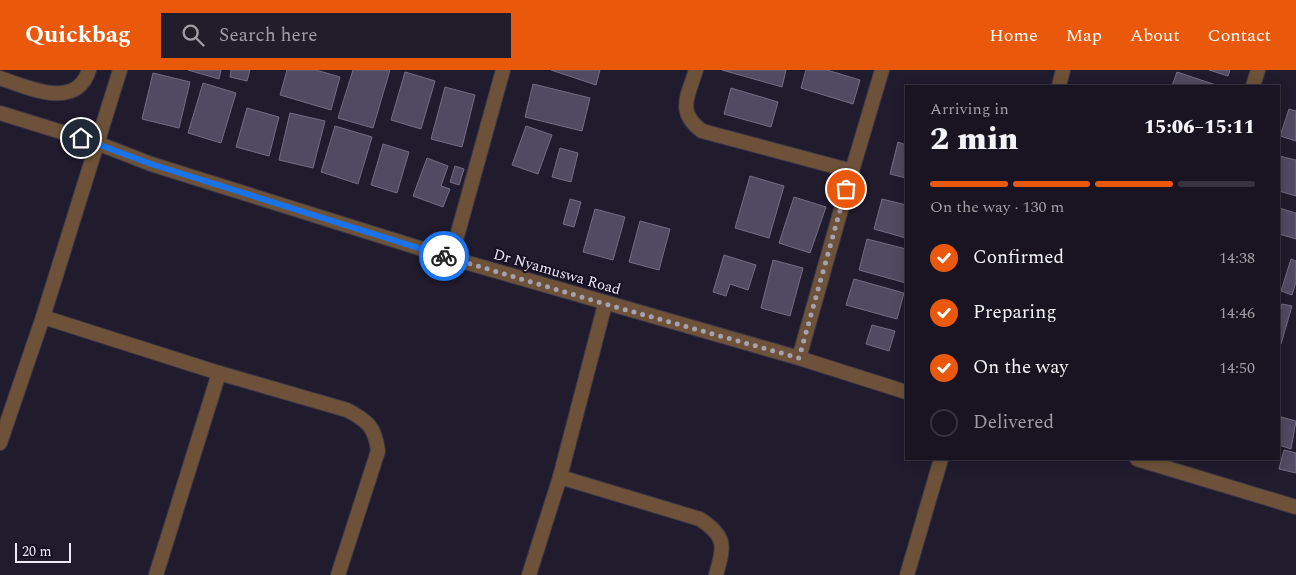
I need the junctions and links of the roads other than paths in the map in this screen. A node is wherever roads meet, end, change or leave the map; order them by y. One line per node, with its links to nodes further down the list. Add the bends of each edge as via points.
1 (88, 70): 8 (street, via 87,76 74,90 53,94)
2 (120, 70): 12 (street)
3 (502, 70): 14 (street)
4 (696, 70): 13 (street, via 686,115 702,131)
5 (882, 70): 13 (street)
6 (1063, 70): 9 (street)
7 (1258, 70): 10 (street)
8 (0, 78)
9 (1059, 85)
10 (1253, 85)
11 (0, 114): 12 (street, Dr Nyamuswa Road)
12 (97, 143): 14 (street, Dr Nyamuswa Road, via 161,167); 16 (street)
13 (852, 171): 17 (street)
14 (451, 258): 15 (street, Dr Nyamuswa Road)
15 (605, 304): 17 (street, Dr Nyamuswa Road); 23 (street)
16 (43, 317): 18 (street); 20 (street)
17 (799, 358): 19 (street, Dr Nyamuswa Road)
18 (219, 373): 25 (street); 26 (street, via 347,410 364,419 376,434 378,451)
19 (905, 392)
20 (0, 443)
21 (941, 460): 29 (street)
22 (1144, 460): 24 (street)
23 (560, 476): 27 (street); 28 (street, via 700,519 722,538 722,554)
24 (1296, 508)
25 (156, 575)
26 (338, 575)
27 (529, 575)
28 (716, 575)
29 (907, 575)

